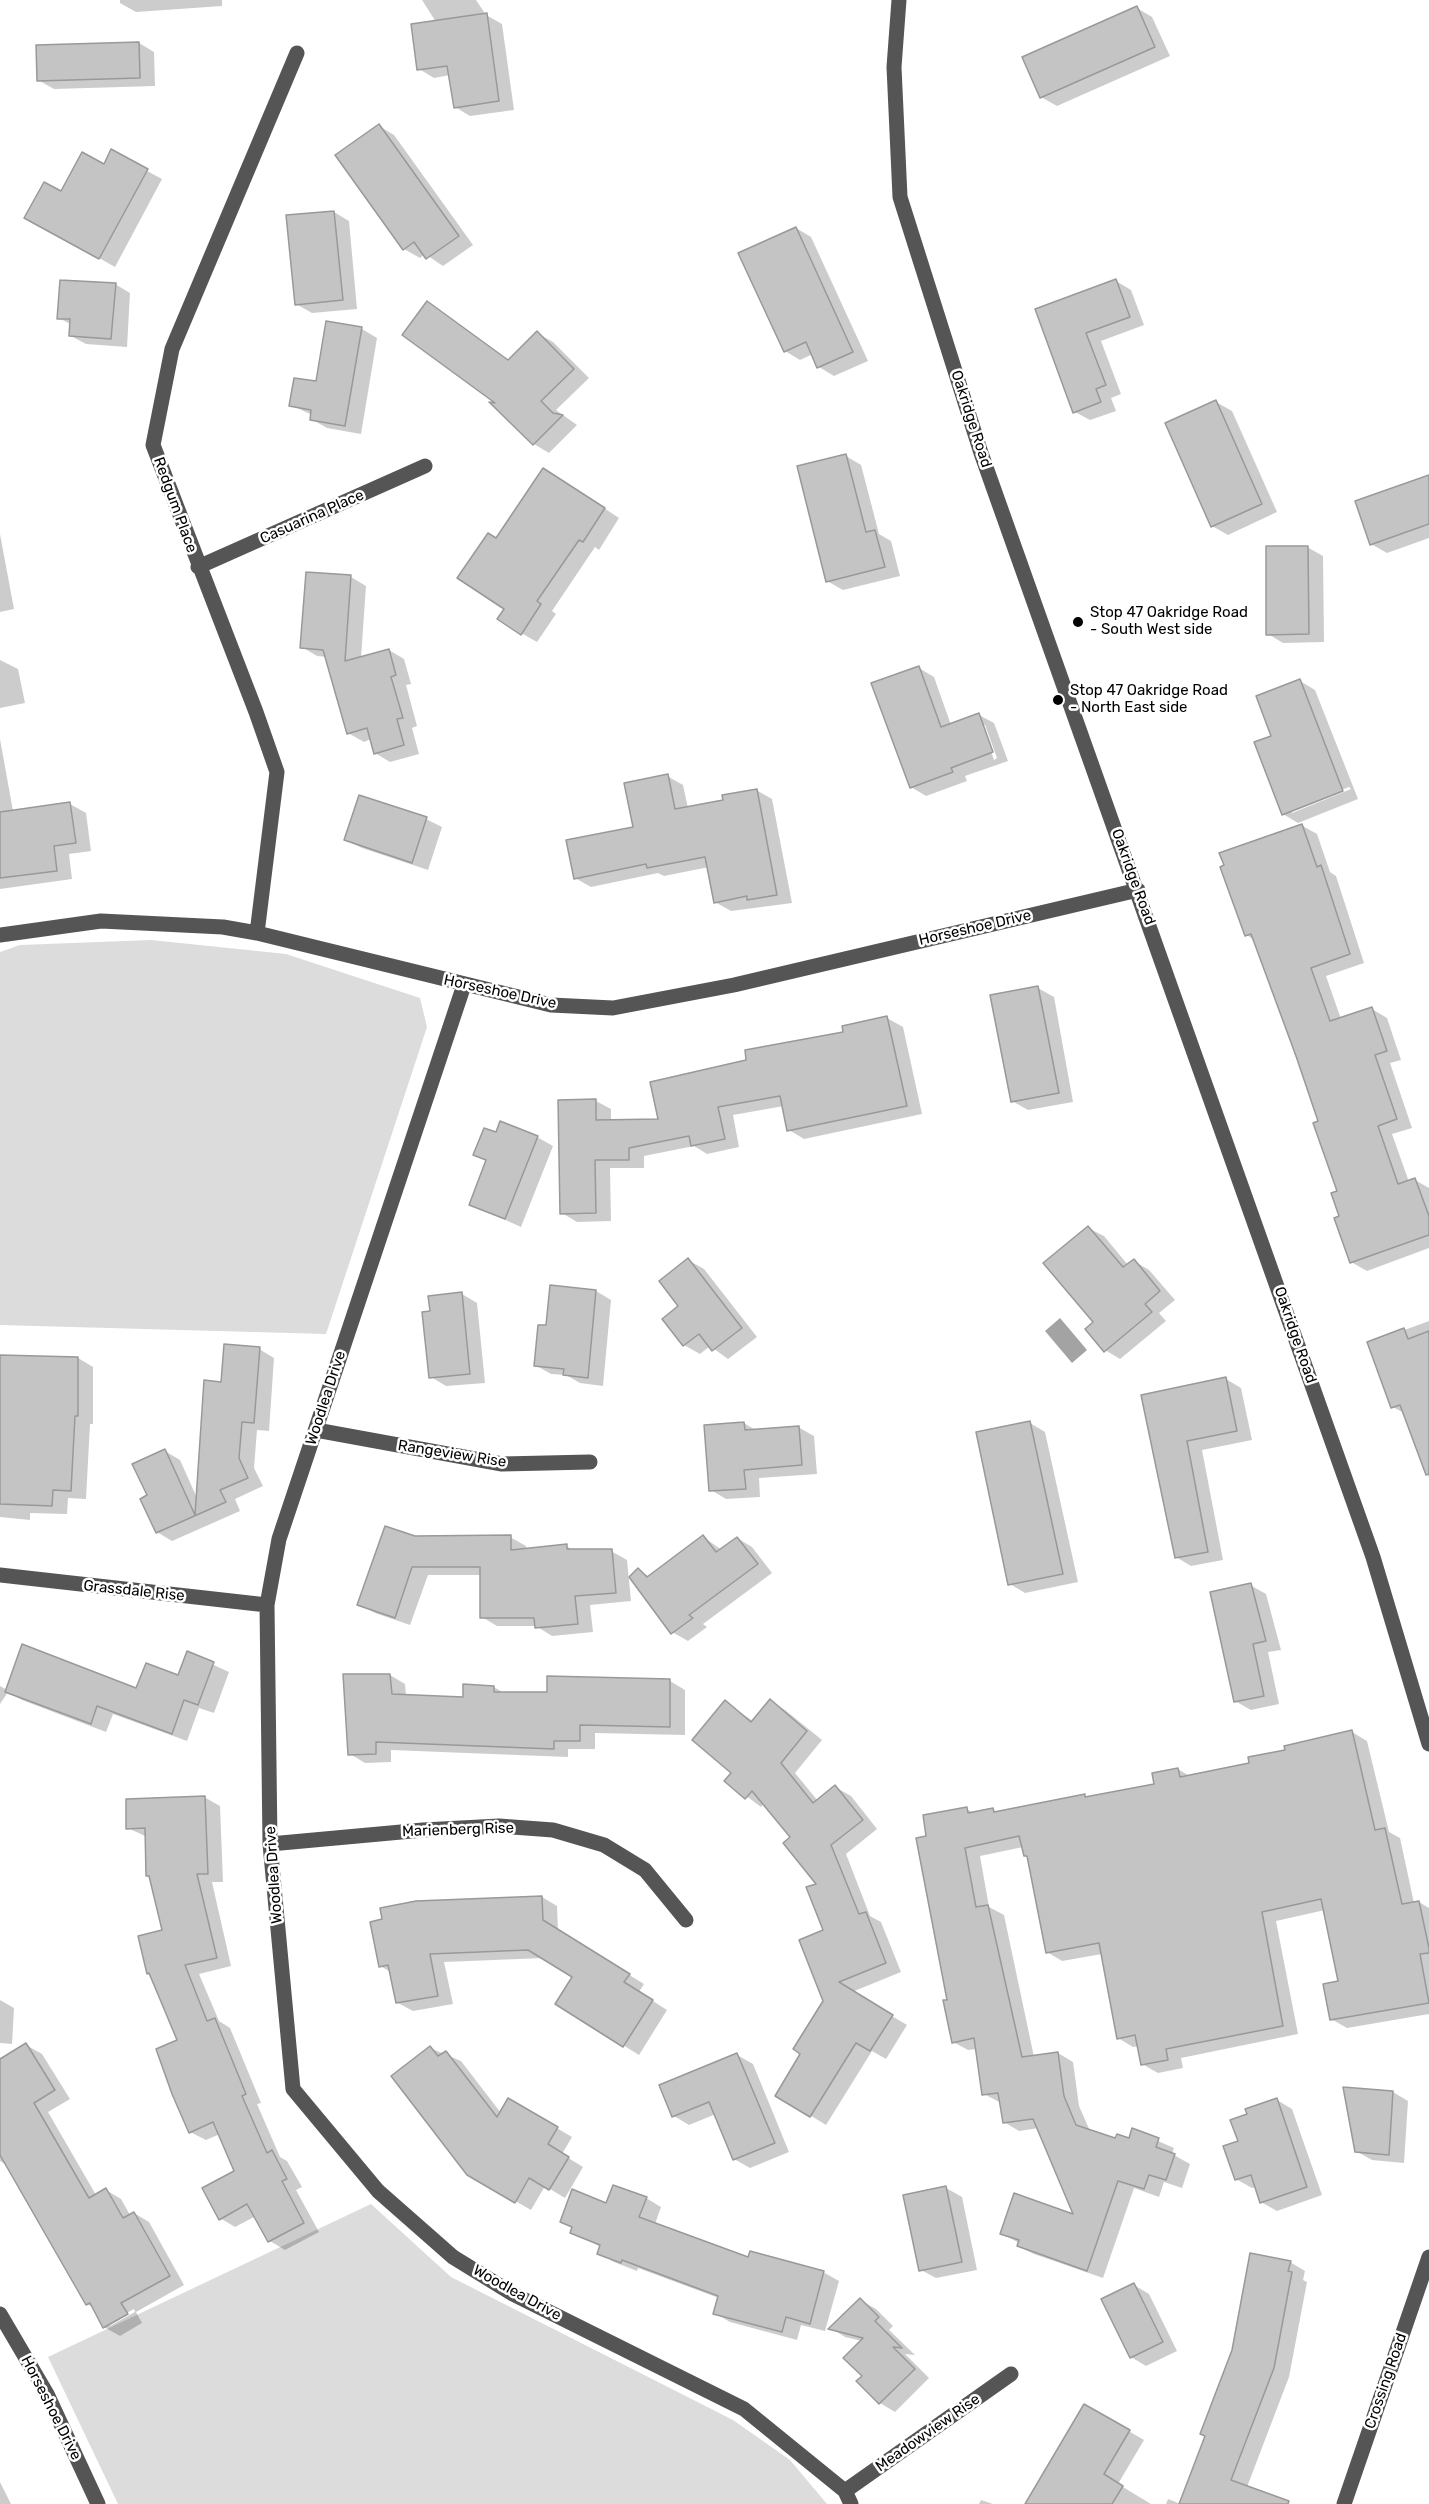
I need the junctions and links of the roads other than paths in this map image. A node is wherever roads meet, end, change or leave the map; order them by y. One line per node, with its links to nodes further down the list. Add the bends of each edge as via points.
1 (899, 0): 5 (street, Oakridge Road, via 894,67 900,197 981,453)
2 (297, 53): 4 (street, Redgum Place, via 172,349 153,445)
3 (425, 466): 4 (street, Casuarina Place)
4 (198, 567): 6 (street, Redgum Place, via 277,772)
5 (1138, 890): 8 (street, Horseshoe Drive, via 734,985 613,1008 551,1005); 13 (street, Oakridge Road, via 1372,1557)
6 (257, 933): 7 (street, Horseshoe Drive, via 223,927 101,921); 8 (street, Horseshoe Drive)
7 (0, 935)
8 (464, 985): 9 (street, Woodlea Drive)
9 (316, 1430): 10 (street, Rangeview Rise, via 502,1464); 12 (street, Woodlea Drive, via 279,1539)
10 (590, 1462)
11 (0, 1575): 12 (street, Grassdale Rise)
12 (267, 1605): 14 (street, Woodlea Drive)
13 (1429, 1744)
14 (270, 1844): 15 (street, Marienberg Rise, via 499,1826 553,1830 604,1845 645,1870); 19 (street, Woodlea Drive, via 293,2090 378,2192 453,2257 513,2294 744,2409)
15 (686, 1920)
16 (1429, 2257): 21 (street, Crossing Road)
17 (0, 2314): 20 (street, Horseshoe Drive, via 47,2394)
18 (1011, 2374): 19 (street, Meadowview Rise)
19 (848, 2498)
20 (98, 2504)
21 (1344, 2504)

